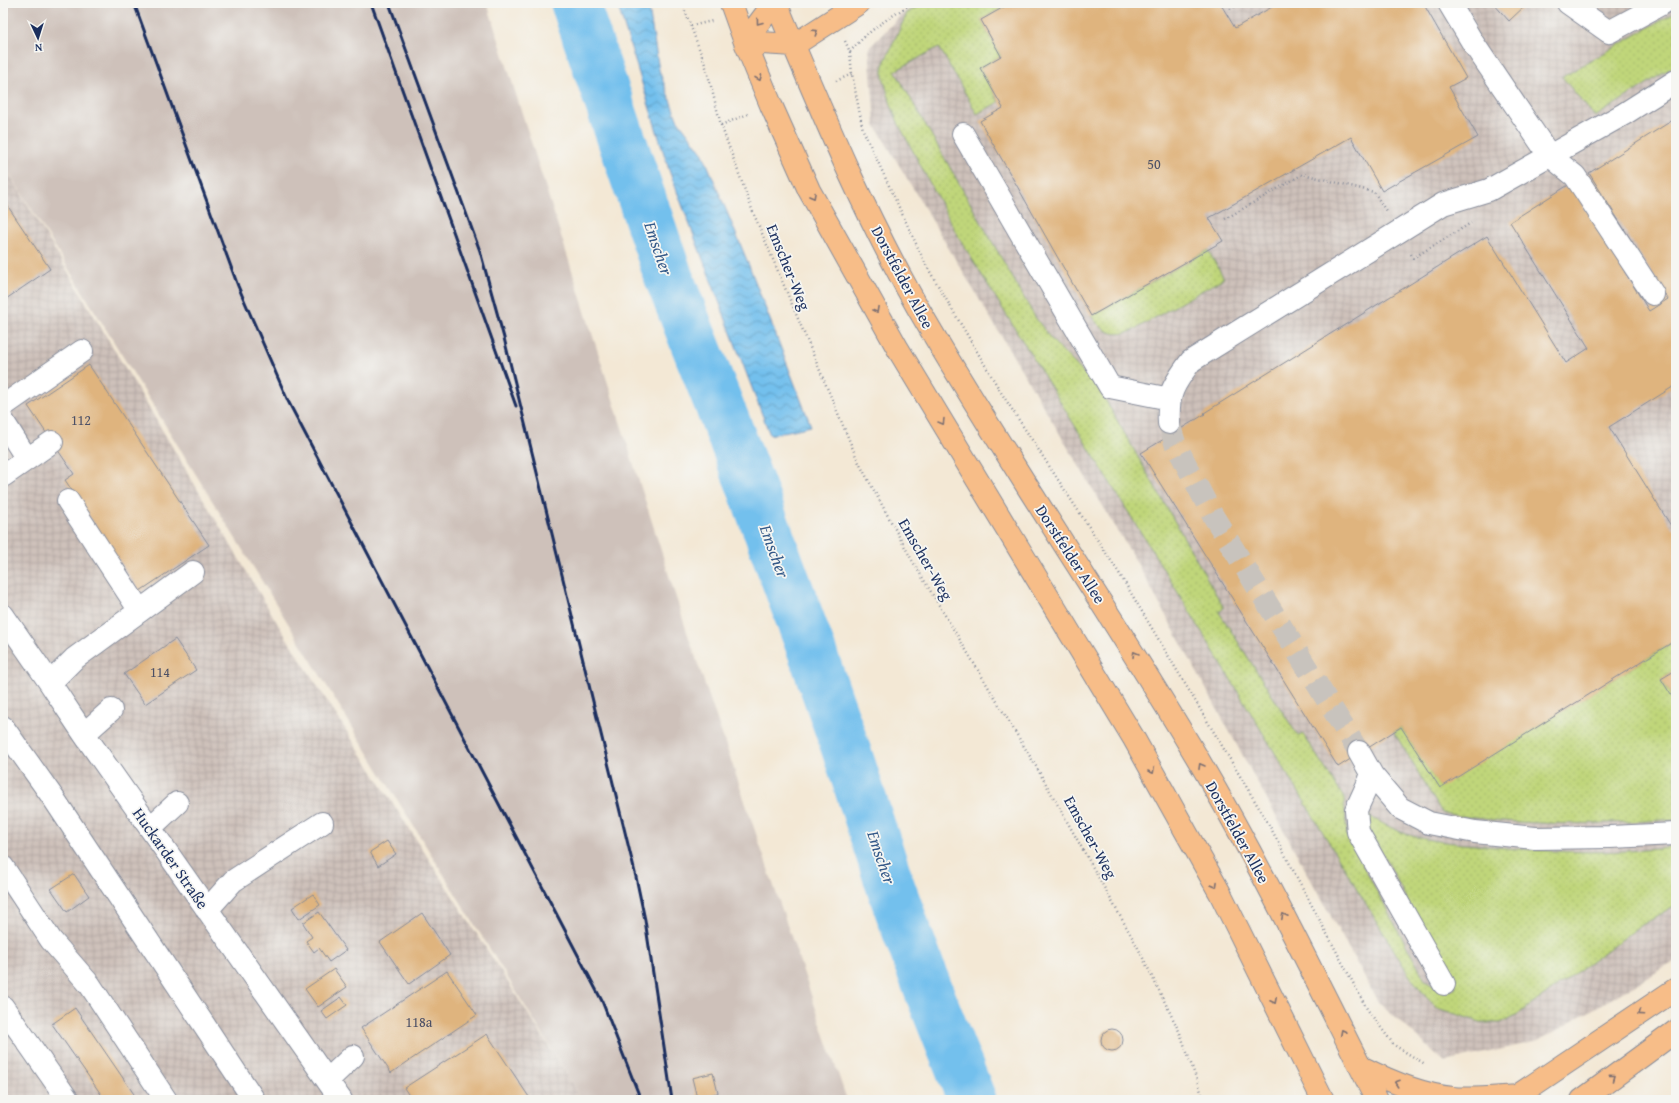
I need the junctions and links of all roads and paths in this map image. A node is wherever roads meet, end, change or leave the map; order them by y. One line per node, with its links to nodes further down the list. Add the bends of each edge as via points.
1 (682, 3): 17 (path, Emscher-Weg, via 706,67)
2 (731, 3): 11 (main road)
3 (775, 3): 11 (main road, one-way to 11); 12 (main road, Dorstfelder Allee)
4 (859, 3): 12 (main road, one-way to 4)
5 (913, 3): 13 (path, via 860,40 850,52)
6 (1240, 3): 10 (path)
7 (1448, 3): 19 (street)
8 (1568, 3): 9 (street, via 1609,32)
9 (1663, 3)
10 (1230, 9)
11 (745, 42): 12 (main road); 59 (main road, one-way to 59, via 809,190 898,349 1133,737 1220,893)
12 (794, 46): 51 (main road, Dorstfelder Allee, one-way to 12, via 1250,851 1191,748 928,326 844,162)
13 (852, 74): 14 (path); 50 (path, via 863,130 930,272 1002,394 1119,573 1268,822 1367,1009 1394,1045)
14 (834, 81)
15 (1676, 81): 19 (street, via 1624,114)
16 (749, 114): 17 (path)
17 (721, 125): 58 (path, Emscher-Weg, via 753,212 858,461 913,562 1041,774 1130,932 1180,1033)
18 (963, 134): 22 (street, via 1110,387)
19 (1549, 155): 20 (street, via 1575,176); 22 (street, via 1489,190 1443,204 1191,361 1175,384)
20 (1653, 294)
21 (82, 351): 23 (street)
22 (1170, 399): 25 (street)
23 (3, 406)
24 (3, 421): 27 (street)
25 (1169, 422)
26 (52, 442): 27 (street)
27 (27, 459): 28 (street)
28 (3, 476)
29 (68, 501): 31 (street)
30 (193, 572): 31 (street)
31 (140, 611): 33 (street, via 74,659)
32 (3, 615): 33 (street, Huckarder Straße)
33 (50, 683): 36 (street, Huckarder Straße)
34 (111, 710): 36 (street)
35 (3, 727): 56 (street, via 54,799)
36 (84, 734): 41 (street, Huckarder Straße)
37 (1359, 752): 38 (street)
38 (1372, 775): 42 (street, via 1400,808 1429,823 1475,832 1536,838); 45 (street, via 1356,810 1358,832)
39 (177, 803): 41 (street)
40 (322, 823): 44 (street, via 233,881)
41 (150, 828): 44 (street, Huckarder Straße)
42 (1676, 834)
43 (3, 867): 55 (street, via 51,940 90,985)
44 (208, 910): 52 (street, Huckarder Straße)
45 (1444, 984)
46 (1676, 990): 53 (main road, one-way to 53)
47 (3, 1007): 54 (street)
48 (1676, 1031): 61 (main road, one-way to 48)
49 (353, 1056): 52 (street)
50 (1427, 1066)
51 (1361, 1067): 53 (main road, one-way to 51, via 1454,1098 1422,1092); 60 (main road, Dorstfelder Allee)
52 (328, 1080): 57 (street, Huckarder Straße)
53 (1514, 1098)
54 (68, 1100)
55 (166, 1100)
56 (254, 1100)
57 (341, 1100)
58 (1204, 1100)
59 (1323, 1100)
60 (1377, 1100)
61 (1582, 1100)

